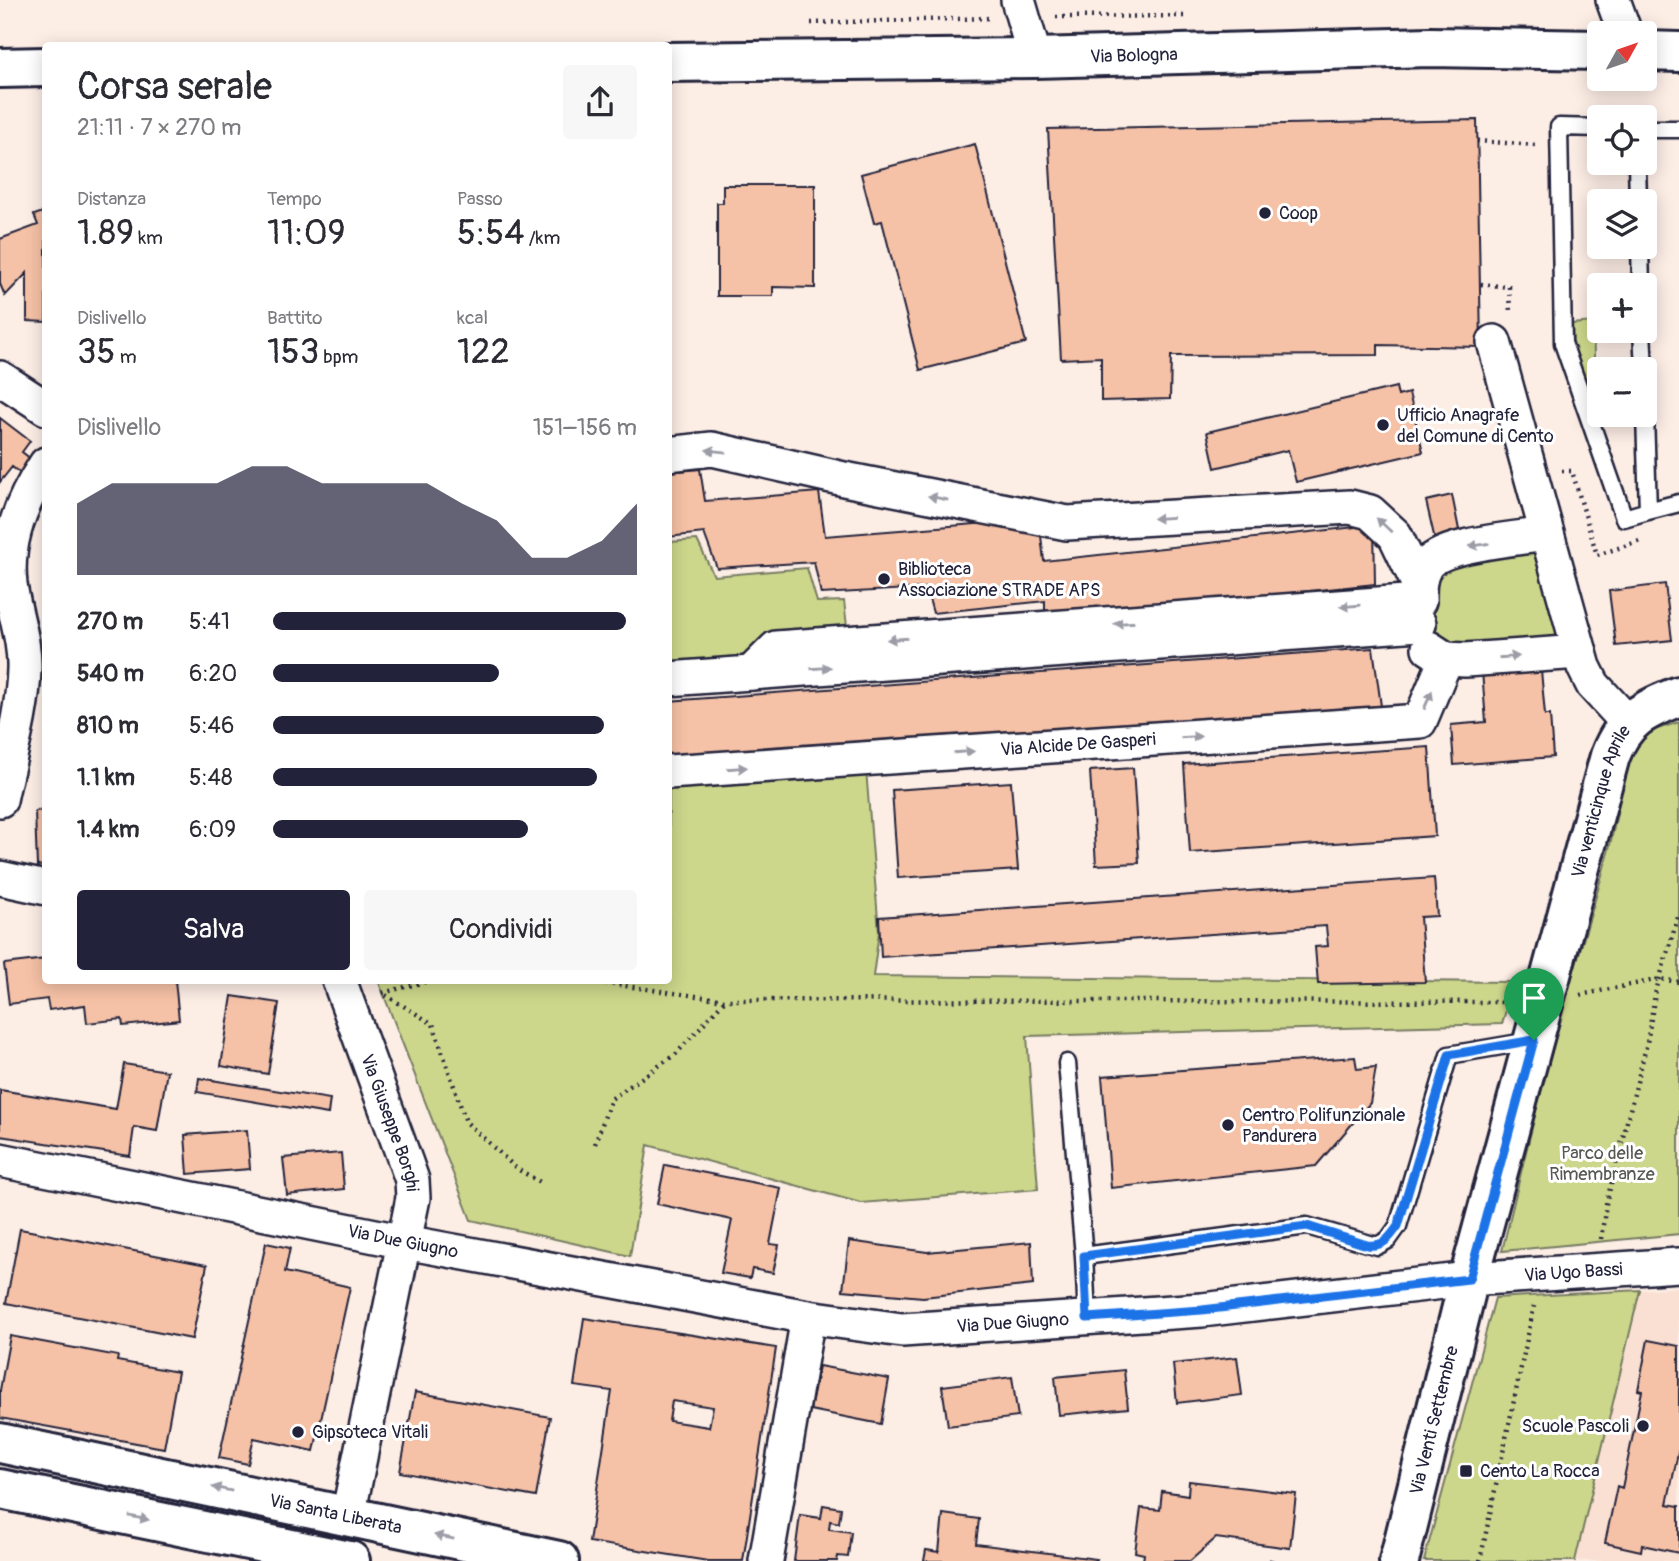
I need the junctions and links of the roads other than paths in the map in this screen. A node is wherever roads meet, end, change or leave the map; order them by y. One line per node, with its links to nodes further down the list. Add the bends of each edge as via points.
1 (1018, 0): 7 (street)
2 (1612, 0): 3 (street)
3 (1620, 21)
4 (1587, 50): 7 (street, Via Bologna, via 1430,47)
5 (1657, 51): 6 (street)
6 (1679, 52)
7 (1035, 58): 8 (street, Via Bologna)
8 (672, 62)
9 (42, 67): 10 (street)
10 (0, 68)
11 (1587, 128): 21 (lane, via 1559,127 1563,343 1624,518)
12 (1657, 129): 13 (lane)
13 (1679, 129)
14 (1502, 333): 22 (street, Via venticinque Aprile)
15 (0, 377): 16 (street)
16 (42, 405)
17 (1645, 427): 21 (lane)
18 (672, 454): 24 (street, one-way to 18, via 1395,535 1370,512 1350,507 1067,523 712,449)
19 (42, 471): 23 (street, via 21,506)
20 (1679, 503): 21 (lane)
21 (1648, 511)
22 (1546, 534): 24 (street, one-way to 24, via 1444,553 1426,565); 25 (street, Via venticinque Aprile)
23 (5, 569): 31 (street, via 24,672)
24 (1419, 603): 26 (street, via 1427,647); 27 (street, via 776,648 751,673)
25 (1580, 652): 26 (street, one-way to 25); 29 (street, Via venticinque Aprile, via 1593,685)
26 (1446, 659): 30 (street, Via Alcide De Gasperi, one-way to 26, via 1420,721)
27 (672, 679)
28 (1679, 696): 29 (street)
29 (1629, 723): 35 (street, Via venticinque Aprile, via 1618,735 1605,772)
30 (672, 772)
31 (0, 800)
32 (0, 878): 33 (street)
33 (42, 887)
34 (340, 984): 38 (street, Via Giuseppe Borghi, via 412,1180 414,1198)
35 (1534, 1040): 39 (lane, via 1449,1055 1398,1226 1377,1246 1307,1226); 41 (street, Via venticinque Aprile)
36 (1067, 1063): 39 (lane)
37 (0, 1160): 38 (street, Via Due Giugno)
38 (405, 1242): 42 (street, Via Due Giugno); 48 (street, Via Giuseppe Borghi)
39 (1084, 1256): 43 (lane)
40 (1679, 1265): 41 (street, Via Ugo Bassi)
41 (1469, 1279): 43 (street, Via Due Giugno, via 1202,1310); 52 (street, Via Venti Settembre)
42 (808, 1317): 43 (street, Via Due Giugno, via 902,1330); 51 (street)
43 (1087, 1318)
44 (0, 1443): 45 (street, Via Santa Liberata)
45 (111, 1466): 47 (street); 48 (street, Via Santa Liberata, one-way to 45)
46 (0, 1489): 47 (street)
47 (102, 1510): 49 (street, one-way to 49)
48 (348, 1516): 50 (street, Via Santa Liberata, one-way to 48)
49 (350, 1561)
50 (559, 1561)
51 (766, 1561)
52 (1399, 1561)

